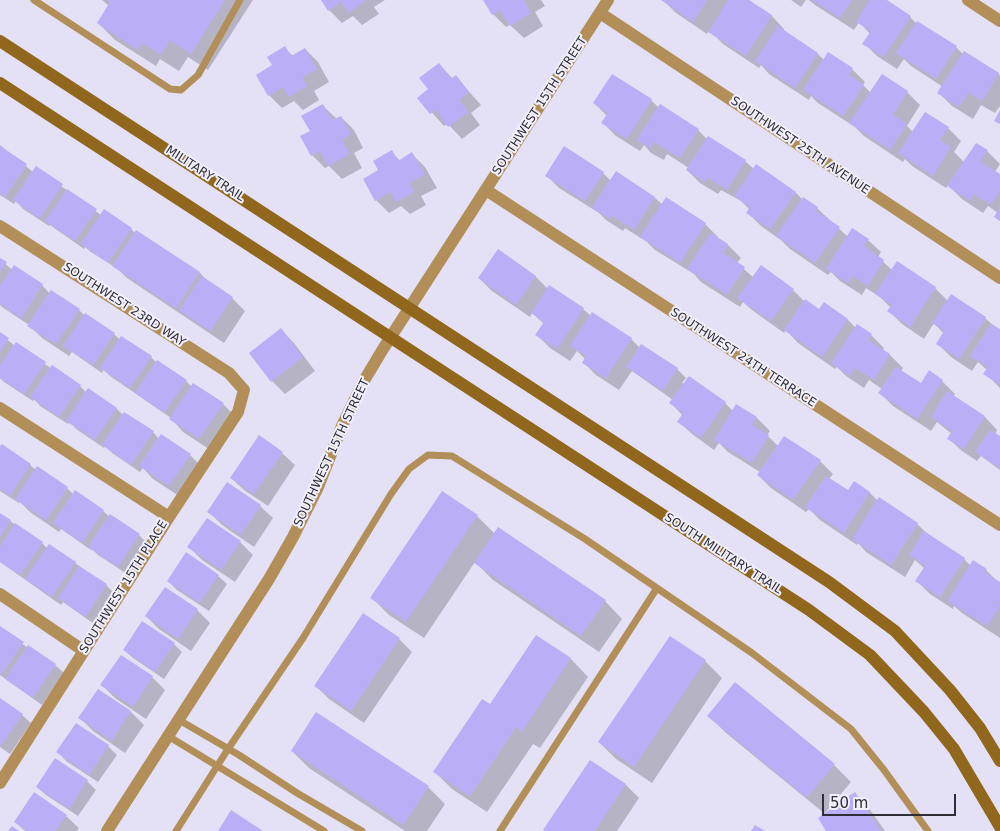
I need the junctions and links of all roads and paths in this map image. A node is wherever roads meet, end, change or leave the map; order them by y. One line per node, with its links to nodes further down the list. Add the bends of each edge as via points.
1 (34, 0): 2 (lane, via 170,89 181,90 198,75)
2 (240, 0)
3 (608, 0): 5 (street, SOUTHWEST 15TH STREET)
4 (968, 0): 6 (street)
5 (600, 12): 9 (street, SOUTHWEST 15TH STREET); 11 (street, SOUTHWEST 25TH AVENUE)
6 (1000, 21)
7 (0, 41): 12 (street, MILITARY TRAIL)
8 (0, 83): 13 (street)
9 (486, 190): 12 (street, SOUTHWEST 15TH STREET); 17 (street, SOUTHWEST 24TH TERRACE)
10 (0, 226): 14 (street, SOUTHWEST 23RD WAY, via 229,373)
11 (1000, 278)
12 (410, 308): 13 (street, SOUTHWEST 15TH STREET); 24 (street, via 829,582 894,631 950,690 980,728)
13 (391, 338): 21 (street, SOUTHWEST 15TH STREET, via 365,379 293,538); 27 (street, SOUTH MILITARY TRAIL, via 809,610 870,655 954,749)
14 (244, 390): 16 (street, SOUTHWEST 15TH PLACE, via 238,412)
15 (0, 408): 16 (street)
16 (169, 517): 20 (street, SOUTHWEST 15TH PLACE)
17 (1000, 525)
18 (658, 588): 23 (lane, via 452,456 428,455 409,470 391,494 303,638); 32 (lane); 33 (lane, via 752,653 851,729)
19 (0, 594): 20 (street)
20 (84, 651): 26 (street, SOUTHWEST 15TH PLACE)
21 (179, 720): 22 (street, SOUTHWEST 15TH STREET); 23 (lane)
22 (168, 736): 25 (lane); 28 (street, SOUTHWEST 15TH STREET)
23 (228, 749): 25 (lane); 31 (lane)
24 (1000, 761)
25 (218, 766): 29 (lane); 30 (lane)
26 (1, 779)
27 (1000, 827)
28 (107, 831)
29 (176, 831)
30 (324, 831)
31 (362, 831)
32 (500, 831)
33 (928, 831)

